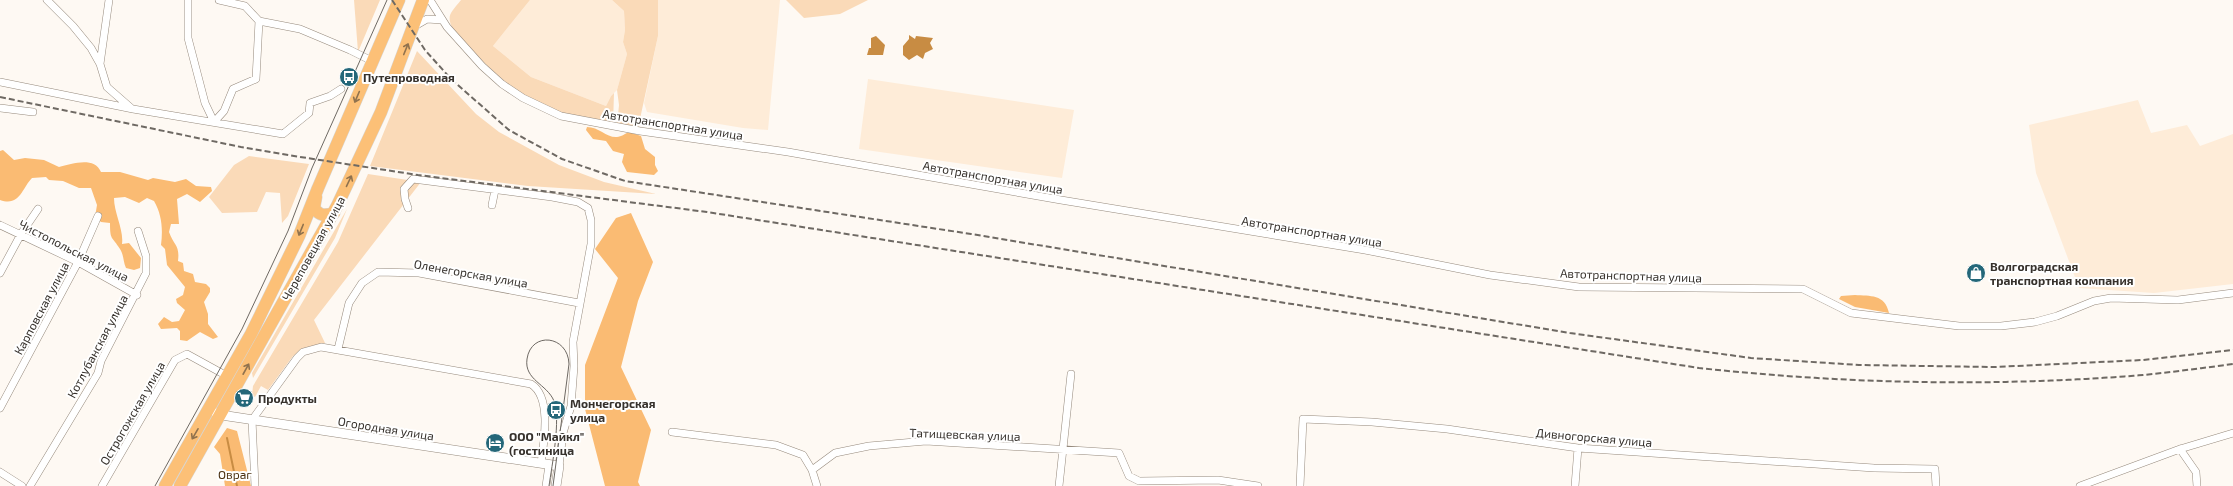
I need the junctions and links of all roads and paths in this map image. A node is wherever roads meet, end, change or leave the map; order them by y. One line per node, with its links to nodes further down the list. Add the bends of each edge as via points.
1 (47, 0): 12 (street, via 73,26)
2 (109, 0): 12 (street)
3 (188, 0): 18 (street, via 188,38 205,103)
4 (219, 0): 9 (street, via 245,6)
5 (399, 0): 11 (highway, Череповецкая улица)
6 (424, 0): 10 (highway, Череповецкая улица)
7 (430, 0): 8 (street, Автотранспортная улица)
8 (442, 20): 10 (street, via 427,19); 31 (street, Автотранспортная улица, via 482,66 502,84 523,98 563,116 640,131 788,152 1365,250 1490,275 1579,287 1802,289 1851,313 1959,326 2001,326 2035,322 2094,301 2111,298 2178,300)
9 (259, 21): 11 (street, via 300,29); 18 (street, via 256,79 233,89 224,111)
10 (415, 26): 24 (highway, Череповецкая улица, one-way to 10, via 381,112)
11 (372, 61): 19 (highway, Череповецкая улица, one-way to 19)
12 (100, 64): 16 (street, via 106,87)
13 (0, 82): 16 (street)
14 (341, 89): 18 (street, via 310,103 309,113 283,134)
15 (0, 108): 17 (street)
16 (133, 109): 18 (street)
17 (33, 112)
18 (214, 122)
19 (318, 188): 24 (highway, via 314,208 325,216); 36 (highway, Череповецкая улица, one-way to 36, via 299,236 251,334)
20 (495, 190): 21 (street); 22 (street, via 413,179 404,189); 33 (street, via 517,191 583,204 590,213 591,244)
21 (492, 205)
22 (408, 208)
23 (38, 209): 28 (street)
24 (334, 213): 39 (highway, Череповецкая улица, one-way to 24)
25 (98, 216): 29 (street, Карповская улица)
26 (0, 225): 28 (street, Чистопольская улица)
27 (138, 231): 32 (street, Котлубанская улица, via 146,256 146,273)
28 (21, 234): 29 (street, Чистопольская улица); 30 (street)
29 (78, 262): 32 (street, Чистопольская улица); 37 (street, Карповская улица)
30 (0, 273)
31 (2233, 293)
32 (137, 295): 51 (street, Котлубанская улица, via 101,361 98,373)
33 (579, 304): 34 (street, Оленегорская улица, via 419,273 378,272 362,283 349,303); 47 (street, via 573,342 571,406 563,432)
34 (338, 349): 40 (street, via 312,349 297,358); 46 (street, via 531,384 538,390 543,404)
35 (1071, 374): 43 (street)
36 (227, 376): 38 (highway, Череповецкая улица); 52 (street, Острогожская улица, via 187,354 175,360)
37 (0, 408)
38 (209, 410): 39 (street, Огородная улица); 53 (highway, Череповецкая улица, one-way to 53)
39 (221, 415): 40 (street, Огородная улица); 54 (highway, Череповецкая улица)
40 (252, 420): 46 (street, Огородная улица); 55 (street)
41 (672, 432): 48 (street, via 776,445 803,454)
42 (2233, 433): 45 (street)
43 (1062, 448): 48 (street, Татищевская улица, via 926,441 869,446 834,454); 59 (street); 60 (street, Татищевская улица, via 1119,453 1129,476 1139,481 1218,480)
44 (1578, 448): 61 (street, Дивногорская улица, via 1446,429 1303,419); 62 (street); 63 (street, Дивногорская улица, via 1935,470)
45 (2180, 449): 64 (street); 65 (street, via 2196,472)
46 (545, 464): 47 (street, Огородная улица); 56 (street)
47 (559, 466): 57 (street)
48 (812, 470): 58 (street)
49 (0, 472): 50 (street)
50 (22, 486)
51 (30, 486)
52 (102, 486)
53 (165, 486)
54 (180, 486)
55 (255, 486)
56 (546, 486)
57 (556, 486)
58 (817, 486)
59 (1059, 486)
60 (1258, 486)
61 (1300, 486)
62 (1575, 486)
63 (1936, 486)
64 (2080, 486)
65 (2198, 486)

